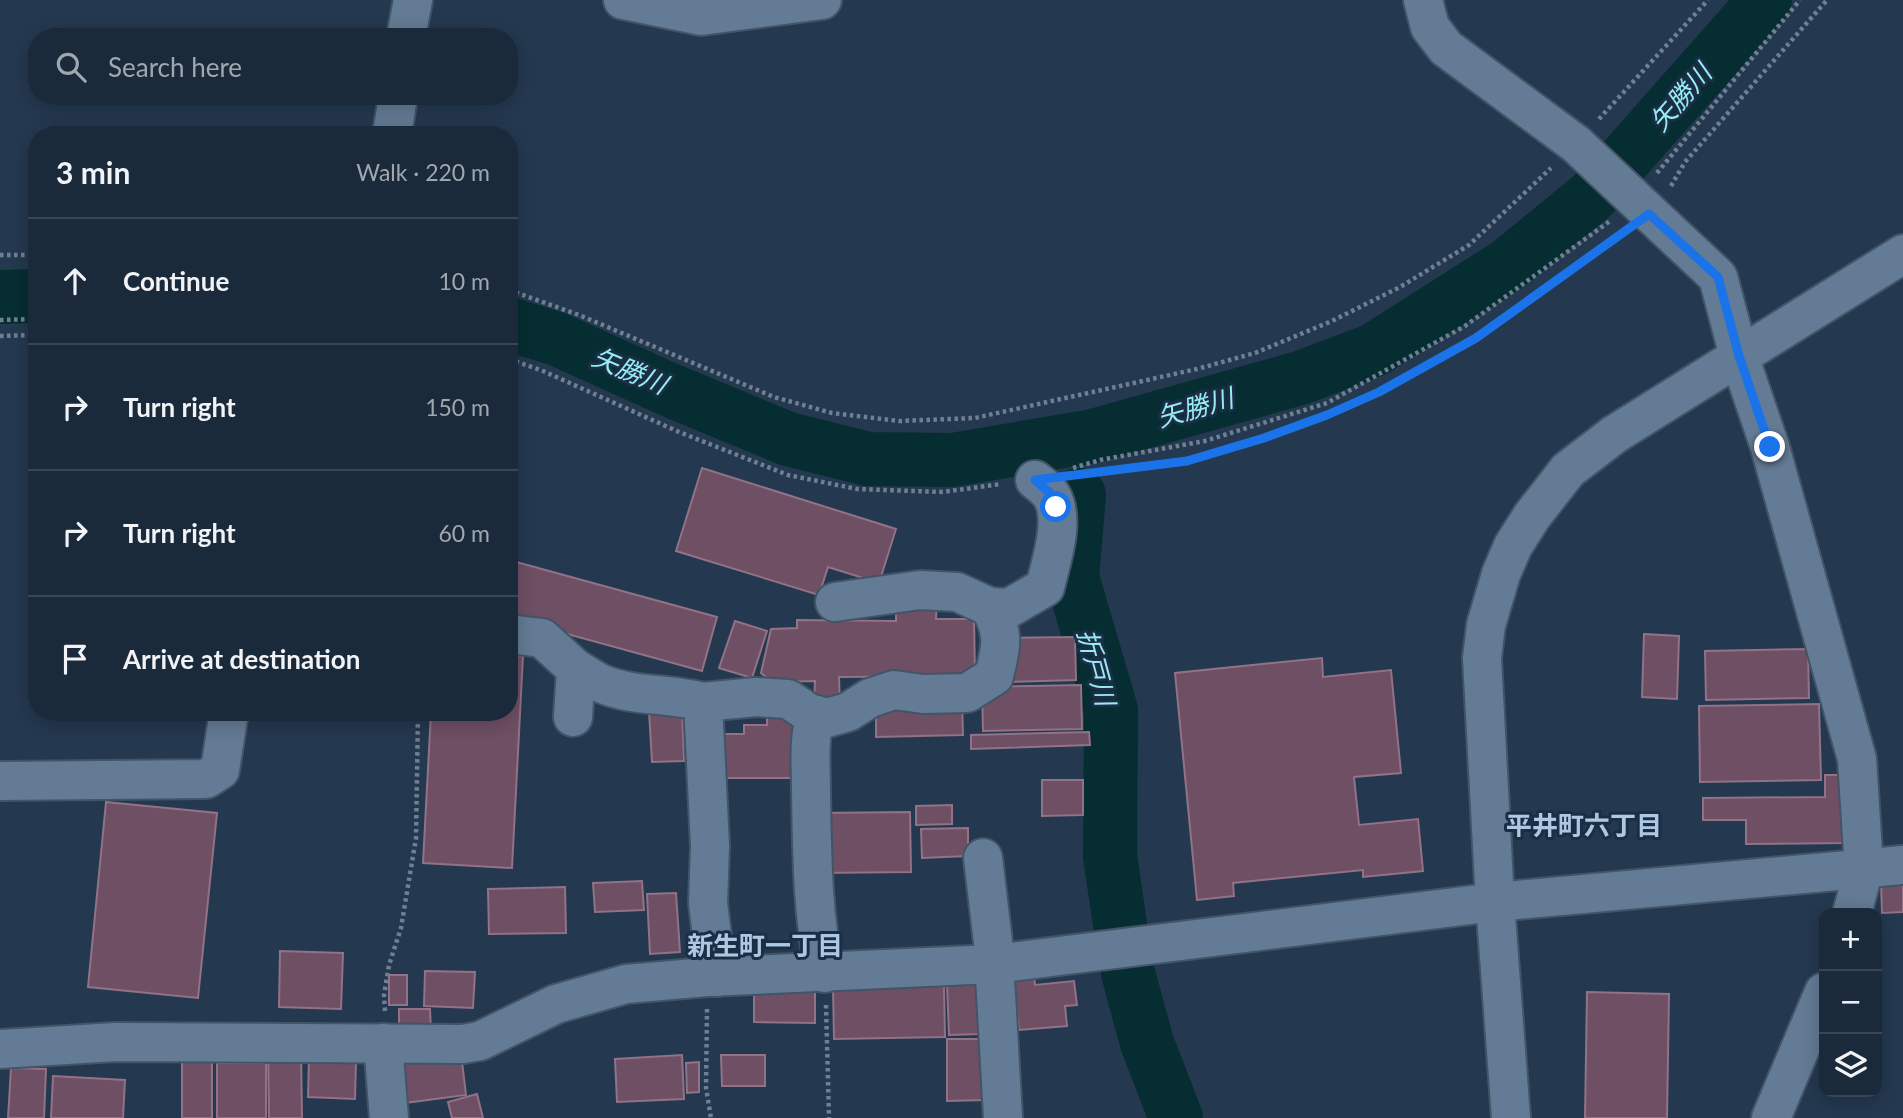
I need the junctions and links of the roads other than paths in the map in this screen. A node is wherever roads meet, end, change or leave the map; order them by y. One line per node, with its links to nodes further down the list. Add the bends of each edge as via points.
1 (413, 0): 5 (street)
2 (623, 0): 3 (street, via 701,16)
3 (822, 0)
4 (1423, 0): 9 (street, via 1430,27 1446,48 1581,148 1718,277)
5 (408, 28)
6 (397, 105): 7 (street)
7 (393, 126)
8 (1903, 254): 9 (street)
9 (1739, 356): 22 (street, via 1770,447 1855,748); 23 (street, via 1615,434 1568,470 1513,546 1486,625 1482,658)
10 (1035, 480): 12 (street, via 1050,493 1056,507 1057,539 1045,587 1009,608)
11 (835, 602): 12 (street, via 920,590 957,592)
12 (990, 607): 16 (street, via 1001,627 997,665 994,676 967,693 894,690 848,712 827,718)
13 (518, 635): 14 (street, via 542,638)
14 (576, 669): 15 (street, via 622,690); 17 (street)
15 (703, 702): 16 (street, via 788,699); 27 (street)
16 (816, 715): 26 (street, via 811,760 812,863)
17 (573, 717)
18 (228, 721): 19 (street, via 220,770 206,779)
19 (0, 781)
20 (982, 858): 25 (street)
21 (1903, 865): 22 (street)
22 (1864, 869): 23 (street); 24 (street)
23 (1495, 902): 25 (street); 33 (street)
24 (1853, 908)
25 (994, 964): 26 (street); 32 (street)
26 (825, 973): 27 (street)
27 (712, 977): 29 (street, via 626,984 556,1004 480,1041)
28 (1819, 1004): 34 (street)
29 (383, 1043): 30 (street, via 116,1042); 31 (street)
30 (0, 1049)
31 (389, 1118)
32 (1003, 1118)
33 (1511, 1118)
34 (1771, 1118)

